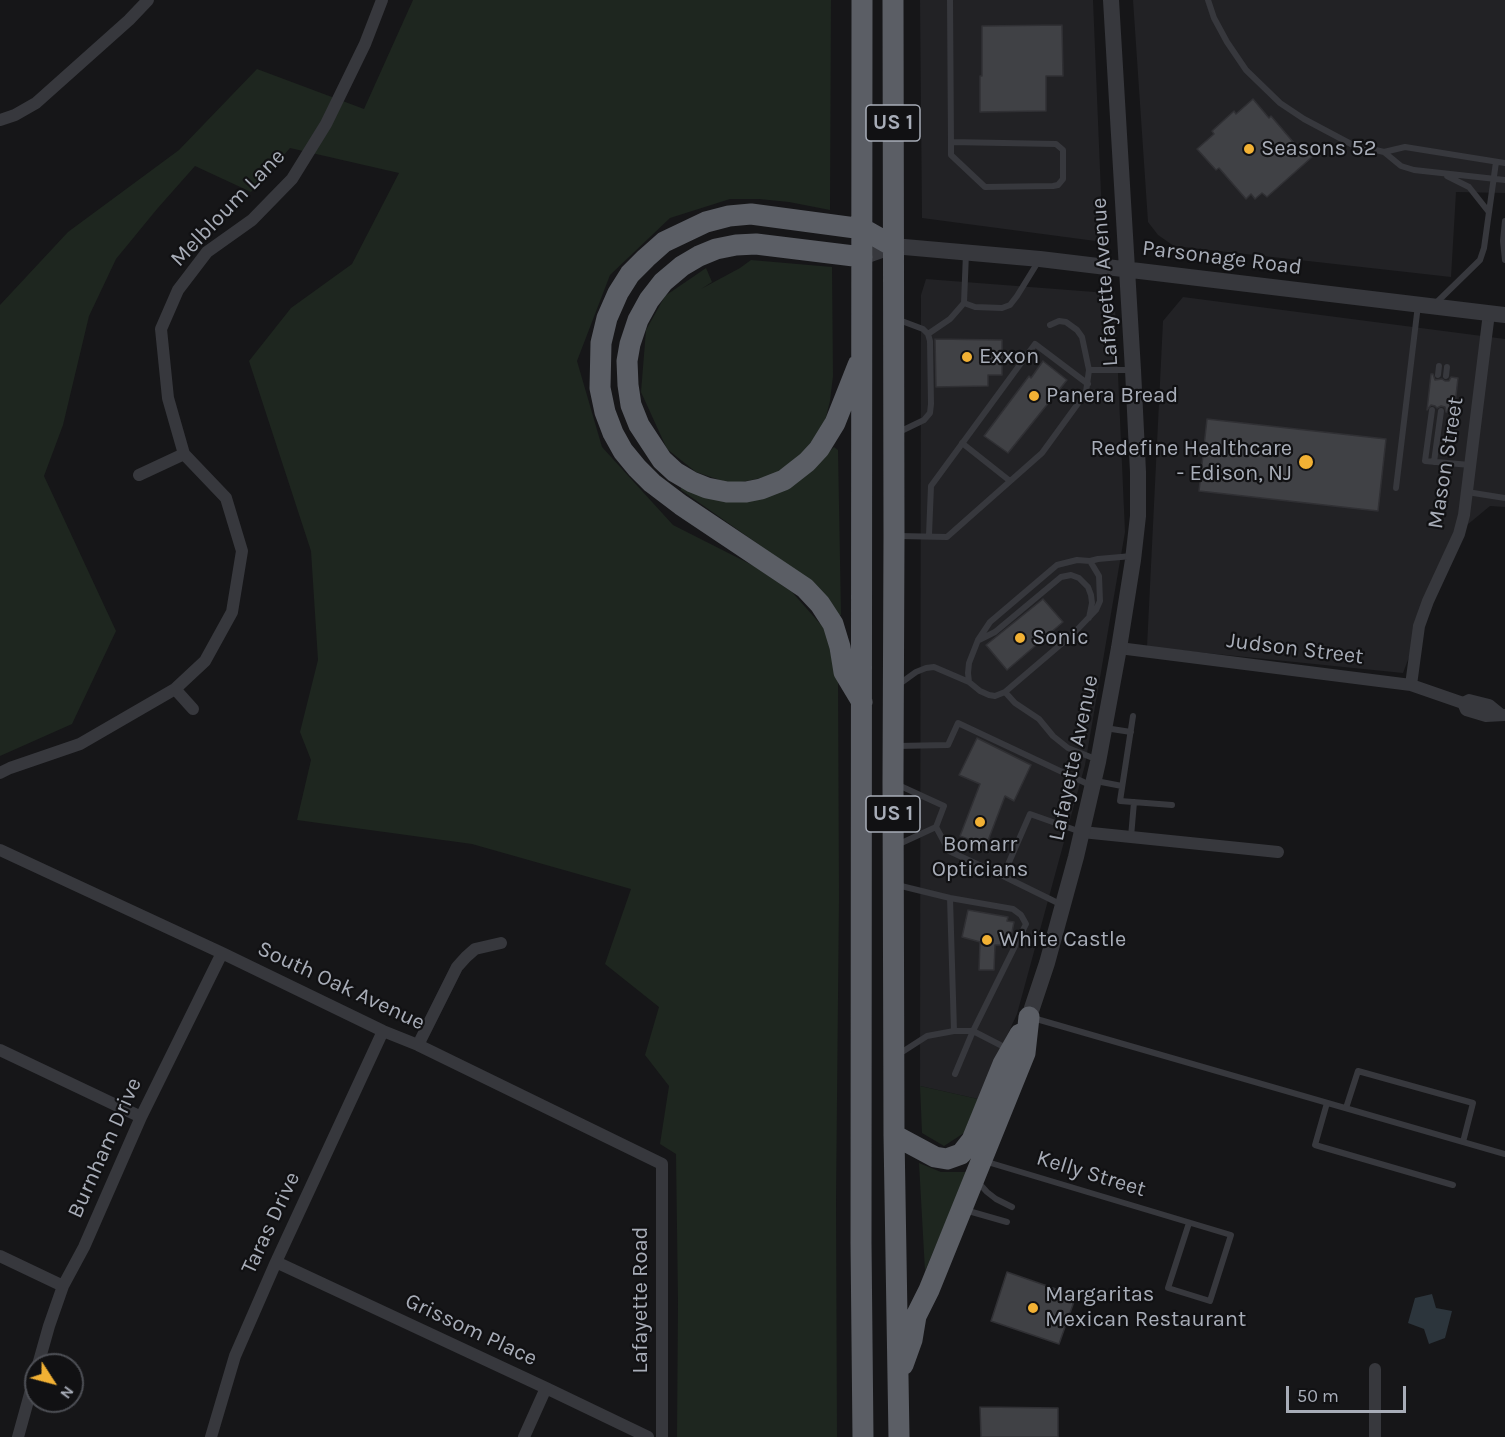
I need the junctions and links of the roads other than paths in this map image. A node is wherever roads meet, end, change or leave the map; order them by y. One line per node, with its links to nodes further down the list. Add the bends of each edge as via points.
1 (148, 0): 8 (street, via 36,103)
2 (382, 0): 44 (street, Melbloum Lane, via 366,44 326,124 292,179 252,220 207,252 178,290 161,329 168,398)
3 (862, 0): 18 (highway, US 1)
4 (893, 0): 19 (highway, US 1)
5 (950, 0): 9 (lane)
6 (1111, 0): 25 (street, Lafayette Avenue)
7 (1208, 0): 10 (lane, via 1236,56 1280,103 1351,144)
8 (0, 120)
9 (951, 142): 9 (lane, via 1056,144 1063,150 1063,179 1053,186 986,187 951,155)
10 (1384, 152): 11 (lane, via 1405,147); 13 (lane, via 1401,166)
11 (1496, 162): 12 (lane); 14 (lane)
12 (1505, 163)
13 (1441, 173): 14 (lane); 16 (lane, via 1469,187)
14 (1493, 178): 15 (lane); 16 (lane)
15 (1505, 180)
16 (1488, 211): 27 (lane, via 1480,260)
17 (1505, 221): 21 (lane)
18 (863, 229): 19 (highway); 22 (highway, US 1); 64 (highway, via 751,214 706,222 664,242 630,274 618,292 607,318 599,367 605,412 613,433 637,468 681,505 805,588 833,624 844,672)
19 (893, 246): 20 (street, Parsonage Road); 22 (street, Parsonage Road); 29 (highway, US 1)
20 (966, 253): 23 (street, Parsonage Road); 26 (lane)
21 (1505, 255): 24 (lane)
22 (862, 256): 32 (highway, US 1); 32 (highway, via 736,245 716,249 682,266 663,282 638,320 627,361 631,405 650,444 675,472 717,491 761,489 784,480 819,449 835,423)
23 (1040, 259): 25 (street, Parsonage Road); 26 (lane, via 1010,305 975,307)
24 (1505, 260)
25 (1126, 269): 27 (street, Parsonage Road); 36 (street, Lafayette Avenue)
26 (964, 303): 31 (lane)
27 (1425, 305): 28 (street, Parsonage Road); 49 (lane)
28 (1497, 314): 46 (street, Mason Street)
29 (893, 318): 31 (lane); 42 (highway, US 1)
30 (1050, 326): 35 (lane, via 1066,321 1077,330 1082,336)
31 (928, 334): 42 (lane, via 930,413 924,420)
32 (862, 353): 64 (highway, US 1)
33 (1439, 366): 37 (lane)
34 (1447, 367): 38 (lane)
35 (1089, 370): 36 (lane); 39 (lane)
36 (1133, 370): 54 (street, Lafayette Avenue, via 1138,494)
37 (1438, 375)
38 (1446, 376)
39 (1088, 384): 43 (lane, via 1035,344); 48 (lane, via 1048,446)
40 (1432, 410): 45 (lane, via 1425,461)
41 (1441, 411): 45 (lane)
42 (894, 434): 53 (highway, US 1)
43 (962, 443): 48 (lane); 52 (lane, via 931,486)
44 (184, 454): 47 (street); 62 (street, Melbloum Lane, via 226,498 242,551 232,612 205,661)
45 (1434, 462): 46 (lane)
46 (1470, 465): 50 (street, Mason Street)
47 (139, 476)
48 (1010, 481): 52 (lane, via 947,537)
49 (1396, 488)
50 (1467, 492): 51 (lane); 60 (street, Mason Street, via 1459,534 1419,626)
51 (1505, 498)
52 (929, 535): 53 (lane)
53 (894, 536): 61 (highway, US 1)
54 (1133, 556): 55 (lane); 58 (street, Lafayette Avenue)
55 (1090, 561): 56 (lane, via 1099,576 1101,591 1100,601); 57 (lane, via 1057,565 990,622)
56 (1089, 619): 57 (lane, via 1092,603 1088,587 1071,575 1061,577 995,632); 63 (lane)
57 (978, 640): 59 (lane, via 969,663)
58 (1119, 648): 60 (street, Judson Street); 68 (street, Lafayette Avenue)
59 (969, 682): 61 (lane, via 934,667 916,672); 63 (lane, via 989,695)
60 (1411, 685): 66 (street, Judson Street, via 1463,703 1469,700 1489,705)
61 (894, 687): 70 (highway, US 1)
62 (175, 689): 65 (street); 72 (street, Melbloum Lane, via 80,744)
63 (1005, 692): 71 (lane, via 1068,748)
64 (862, 703): 125 (highway, US 1)
65 (193, 709)
66 (1502, 715)
67 (1133, 716): 69 (lane)
68 (1105, 728): 69 (lane); 71 (street, Lafayette Avenue)
69 (1131, 732): 75 (lane)
70 (893, 746): 73 (highway, US 1); 74 (lane, via 948,746 958,723)
71 (1098, 760): 74 (street, Lafayette Avenue)
72 (0, 773)
73 (893, 782): 78 (lane, via 945,806); 81 (highway, US 1)
74 (1093, 783): 75 (lane); 79 (street, Lafayette Avenue)
75 (1122, 786): 76 (lane, via 1120,801)
76 (1134, 802): 77 (lane); 80 (lane)
77 (1172, 805)
78 (936, 827): 81 (lane); 84 (lane, via 949,851)
79 (1082, 832): 80 (street); 84 (lane, via 1030,814); 87 (street, Lafayette Avenue)
80 (1131, 837): 83 (street)
81 (894, 847): 85 (highway, US 1)
82 (0, 850): 89 (street, South Oak Avenue)
83 (1278, 852)
84 (1003, 876): 87 (lane)
85 (893, 884): 86 (lane); 97 (highway, US 1)
86 (950, 898): 92 (lane, via 1012,909 1022,915 1026,924); 93 (lane)
87 (1063, 905): 90 (street, Lafayette Avenue)
88 (501, 943): 94 (street, via 475,949 457,967)
89 (222, 953): 91 (street, South Oak Avenue); 101 (street, Burnham Drive)
90 (1029, 1017): 96 (highway); 99 (lane); 106 (highway, via 1025,1053)
91 (383, 1031): 94 (street, South Oak Avenue); 113 (street, Taras Drive)
92 (973, 1031): 93 (lane); 96 (lane); 98 (lane)
93 (954, 1032): 97 (lane, via 927,1036)
94 (418, 1045): 105 (street, South Oak Avenue)
95 (0, 1050): 101 (street)
96 (1011, 1050): 102 (highway, via 972,1140 961,1154 947,1159 935,1157)
97 (894, 1058): 102 (highway, US 1)
98 (955, 1074)
99 (1327, 1103): 100 (lane); 107 (lane, via 1315,1145)
100 (1346, 1108): 103 (lane); 103 (lane, via 1358,1071 1473,1103)
101 (141, 1117): 114 (street, Burnham Drive)
102 (894, 1135): 117 (highway, US 1)
103 (1463, 1142): 104 (lane)
104 (1505, 1154)
105 (662, 1164): 124 (street, Lafayette Road)
106 (978, 1169): 108 (lane, via 987,1191); 109 (highway); 111 (lane, Kelly Street)
107 (1453, 1185)
108 (1012, 1207)
109 (962, 1209): 110 (lane); 117 (highway, via 916,1316)
110 (1007, 1222)
111 (1189, 1222): 111 (lane, Kelly Street, via 1231,1235 1210,1301 1168,1288)
112 (0, 1256): 114 (street)
113 (276, 1262): 118 (street, Grissom Place); 121 (street, Taras Drive, via 235,1356)
114 (63, 1286): 115 (street, Burnham Drive)
115 (41, 1353)
116 (1375, 1370): 127 (street)
117 (898, 1382): 126 (highway, US 1)
118 (546, 1388): 122 (street); 123 (street, Grissom Place)
119 (25, 1413): 120 (street)
120 (18, 1437)
121 (211, 1437)
122 (524, 1437)
123 (648, 1437)
124 (662, 1437)
125 (863, 1437)
126 (899, 1437)
127 (1375, 1437)

